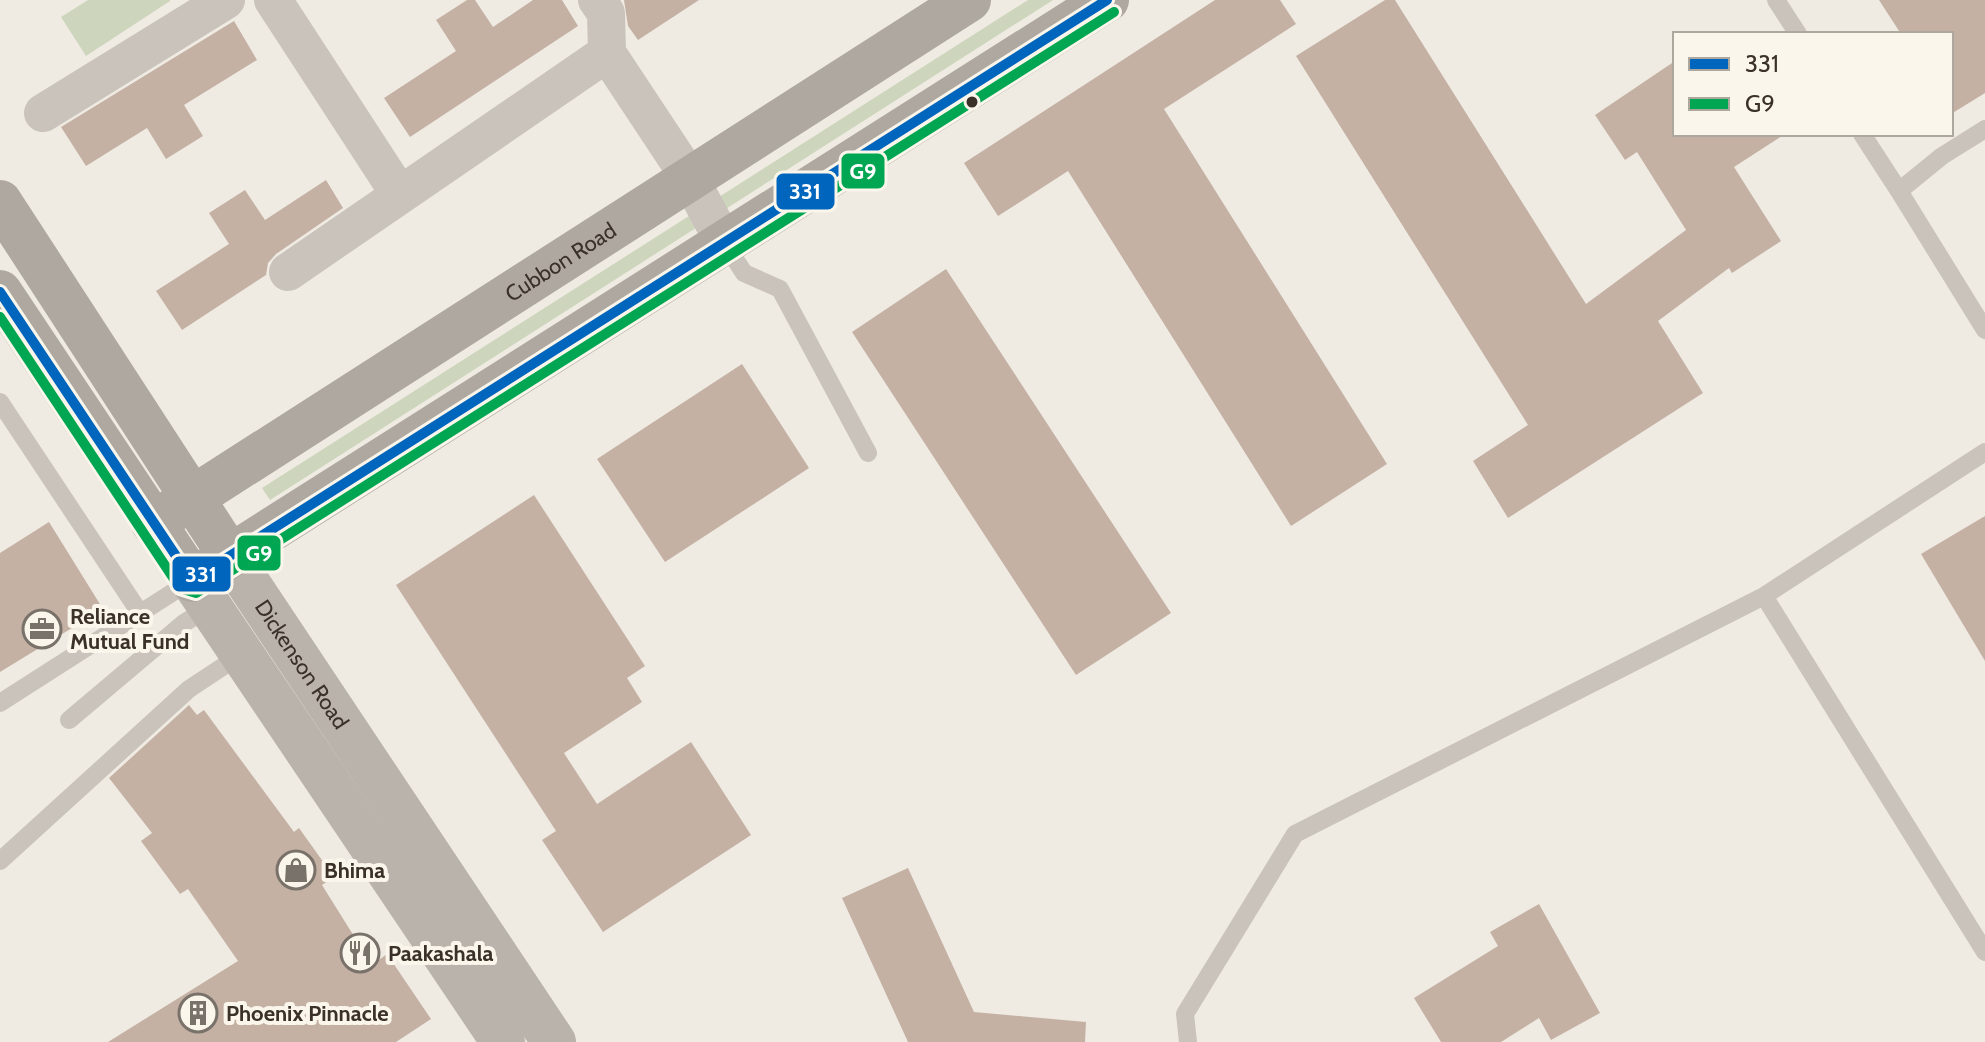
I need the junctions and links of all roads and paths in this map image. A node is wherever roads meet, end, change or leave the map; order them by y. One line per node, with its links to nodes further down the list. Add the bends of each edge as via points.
1 (226, 0): 9 (street)
2 (273, 0): 14 (street)
3 (597, 0): 8 (street, via 606,13)
4 (969, 0): 12 (main road, Cubbon Road)
5 (1107, 0): 16 (main road)
6 (1776, 0): 7 (lane)
7 (1797, 32)
8 (607, 53): 12 (street); 14 (street)
9 (43, 113)
10 (1985, 129): 13 (lane)
11 (1863, 136): 13 (lane)
12 (689, 177): 16 (street); 23 (main road, Cubbon Road)
13 (1899, 191): 19 (lane)
14 (400, 195): 17 (street)
15 (0, 202): 23 (main road, Dickenson Road)
16 (724, 242): 22 (lane, via 744,273 780,289); 25 (main road)
17 (288, 272)
18 (0, 292): 24 (main road, Dickenson Road)
19 (1985, 330)
20 (0, 402): 28 (lane)
21 (1985, 452): 27 (lane)
22 (868, 453)
23 (191, 496): 24 (main road, Cubbon Road); 25 (main road, Dickenson Road)
24 (153, 523): 26 (main road, Dickenson Road)
25 (230, 556): 26 (main road); 35 (main road, Dickenson Road)
26 (201, 593): 28 (lane); 29 (main road, Dickenson Road); 31 (lane, via 184,623)
27 (1764, 596): 33 (lane); 36 (lane, via 1295,834 1185,1014)
28 (140, 613): 30 (lane)
29 (242, 654): 32 (lane, via 189,689); 34 (main road, Dickenson Road)
30 (0, 703)
31 (69, 720)
32 (0, 861)
33 (1985, 952)
34 (503, 1042)
35 (554, 1042)
36 (1188, 1042)

